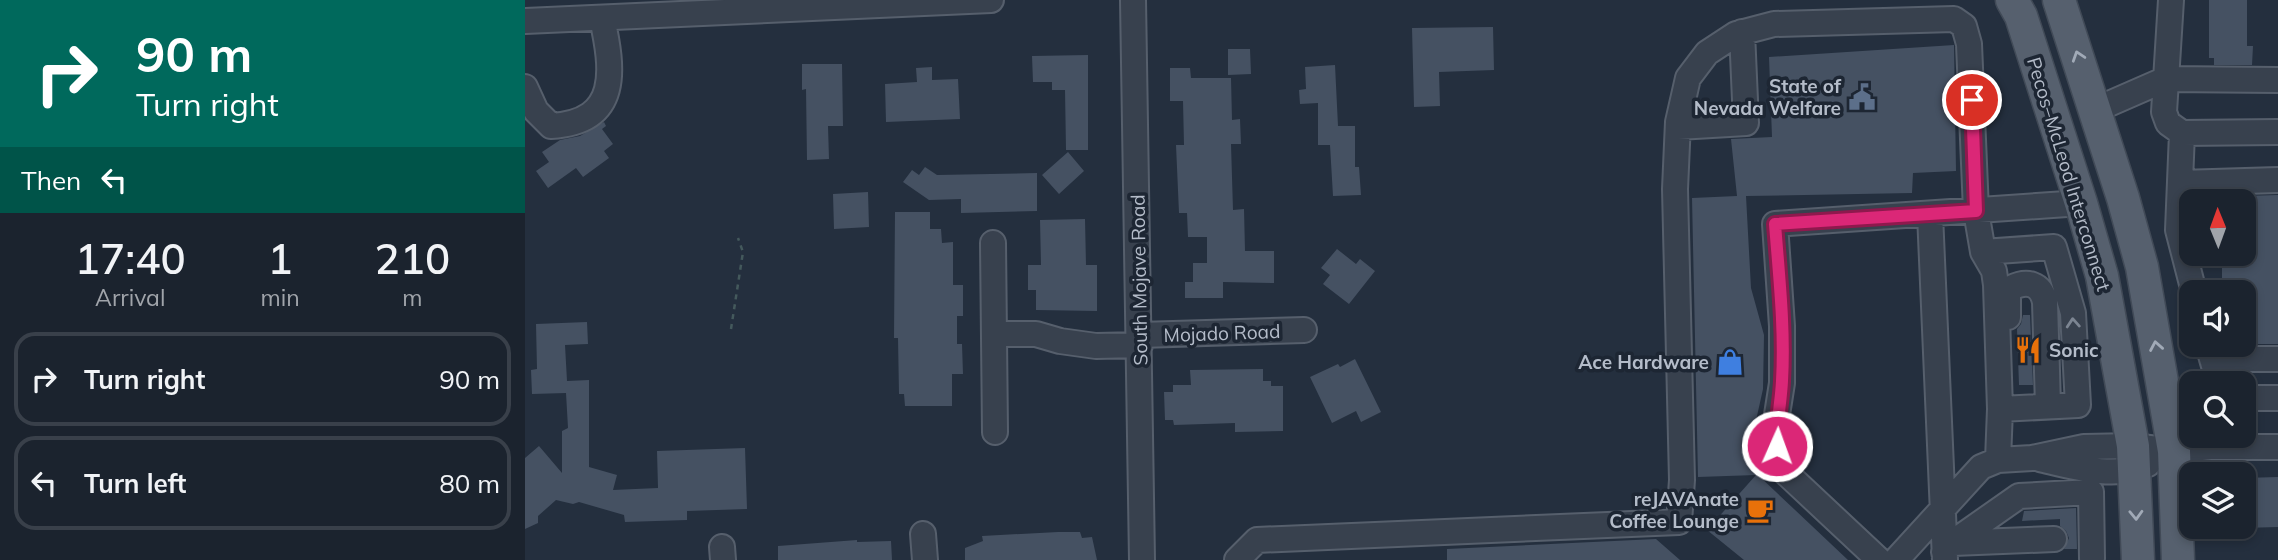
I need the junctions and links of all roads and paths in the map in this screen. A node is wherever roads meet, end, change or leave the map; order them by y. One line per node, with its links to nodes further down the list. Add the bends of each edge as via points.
1 (991, 0): 7 (street)
2 (1133, 0): 29 (street, South Mojave Road)
3 (2012, 0): 19 (main road, Pecos–McLeod Interconnect)
4 (2034, 0): 5 (main road, via 2046,6)
5 (2057, 0): 13 (main road, one-way to 5)
6 (2171, 0): 10 (street)
7 (615, 11): 8 (street); 12 (street, via 603,104 569,125 551,126 536,111)
8 (525, 21)
9 (1742, 32): 14 (street, via 1707,53 1688,78); 14 (street, via 1746,123); 20 (street, via 1774,24 1954,19 1964,26 1969,44)
10 (2166, 79): 11 (street); 13 (street); 16 (street, via 2164,112 2168,123)
11 (2278, 80)
12 (525, 86)
13 (2095, 110): 40 (main road, one-way to 13, via 2142,267)
14 (1678, 127): 50 (street, via 1679,522 1257,540)
15 (2278, 132): 16 (street)
16 (2182, 133): 18 (street)
17 (2278, 180): 18 (street)
18 (2180, 183): 25 (street, via 2178,230)
19 (2081, 203): 20 (street); 41 (main road, Pecos–McLeod Interconnect, via 2102,276)
20 (1976, 211): 21 (street); 24 (street)
21 (1930, 214): 43 (street); 51 (street, via 1775,224 1782,372 1777,446 1785,472)
22 (738, 238): 26 (path, via 743,252)
23 (993, 243): 28 (street)
24 (1983, 252): 34 (street, one-way to 24, via 2078,405 2073,313 2054,247); 35 (street, via 1994,271)
25 (2191, 280)
26 (731, 329)
27 (1304, 330): 29 (street, Mojado Road)
28 (994, 334): 29 (street, Mojado Road, via 1036,334 1096,346); 36 (street)
29 (1140, 340): 49 (street, South Mojave Road)
30 (2256, 357): 31 (street)
31 (2278, 359)
32 (2256, 398): 33 (street)
33 (2278, 398)
34 (2048, 407): 35 (street); 35 (street, via 2045,302 2038,286 2025,283 2011,288 2008,295)
35 (2006, 409): 42 (street)
36 (995, 432)
37 (2256, 445): 38 (street)
38 (2278, 447)
39 (2189, 448): 40 (street)
40 (2174, 451): 41 (street); 54 (main road)
41 (2134, 458): 42 (street, via 2092,470 2032,458); 53 (main road, Pecos–McLeod Interconnect, one-way to 53)
42 (1998, 460): 43 (street, via 1981,467)
43 (1942, 510): 46 (street); 52 (street)
44 (923, 534): 48 (street)
45 (2054, 539): 46 (street)
46 (1947, 552): 47 (street, via 2019,496 2091,492)
47 (2092, 558)
48 (925, 560)
49 (1142, 560)
50 (1237, 560)
51 (1879, 560)
52 (1896, 560)
53 (2138, 560)
54 (2178, 560)

